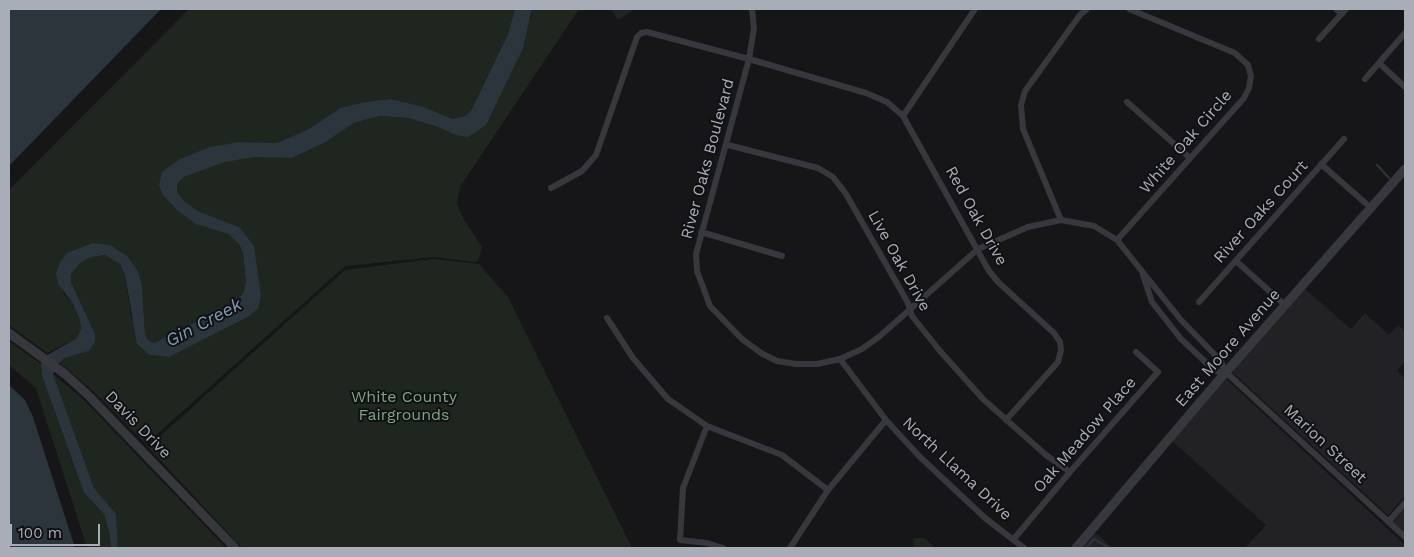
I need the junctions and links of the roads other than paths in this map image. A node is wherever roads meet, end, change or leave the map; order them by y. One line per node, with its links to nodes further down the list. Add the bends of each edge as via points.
1 (752, 9): 9 (street, River Oaks Boulevard, via 754,28)
2 (976, 9): 14 (street)
3 (1087, 9): 22 (street, via 1025,91 1021,105 1023,129)
4 (1129, 9): 17 (street, White Oak Circle, via 1235,52 1250,69 1251,82 1247,93)
5 (1336, 9): 6 (street)
6 (1344, 11): 8 (street)
7 (1405, 33): 10 (street)
8 (1319, 39)
9 (749, 59): 14 (street, via 866,93 888,102); 16 (street, River Oaks Boulevard); 20 (street, via 641,33 596,155 582,171)
10 (1379, 64): 11 (street); 12 (street)
11 (1365, 79)
12 (1405, 87)
13 (1127, 102): 17 (street)
14 (903, 116): 25 (street, Red Oak Drive)
15 (1344, 140): 18 (street, River Oaks Court)
16 (728, 145): 23 (street, River Oaks Boulevard); 31 (street, Live Oak Drive, via 818,168 833,178 846,194)
17 (1190, 158): 24 (street, White Oak Circle)
18 (1321, 164): 21 (street); 27 (street, River Oaks Court)
19 (1405, 169): 21 (street, East Moore Avenue)
20 (551, 188)
21 (1371, 208): 30 (street, East Moore Avenue)
22 (1062, 220): 24 (street, River Oaks Boulevard, via 1094,226); 25 (street, River Oaks Boulevard, via 1028,227)
23 (701, 232): 26 (street); 35 (street, River Oaks Boulevard, via 696,254 697,271 704,292 710,306 742,339 777,361 817,364)
24 (1118, 240): 28 (street, River Oaks Boulevard)
25 (978, 249): 31 (street, River Oaks Boulevard); 38 (street, Red Oak Drive, via 998,282 1060,342 1058,362)
26 (782, 256)
27 (1236, 261): 29 (street, River Oaks Court); 30 (street)
28 (1142, 274): 36 (street, River Oaks Boulevard, via 1221,361); 36 (street, River Oaks Boulevard, via 1152,302 1181,339 1214,370)
29 (1199, 302)
30 (1285, 305): 36 (street, East Moore Avenue)
31 (910, 310): 35 (street, River Oaks Boulevard, via 862,349); 38 (street, Live Oak Drive, via 969,385)
32 (607, 318): 39 (street, via 632,358 661,392)
33 (9, 333): 46 (street, Davis Drive, via 88,395)
34 (1136, 352): 40 (street, Oak Meadow Place, via 1158,372)
35 (840, 359): 37 (street, North Llama Drive)
36 (1225, 373): 43 (street, Marion Street); 50 (street, East Moore Avenue)
37 (886, 420): 41 (street); 45 (street, North Llama Drive, via 919,456)
38 (1006, 420): 40 (street, Live Oak Drive)
39 (707, 426): 41 (street, via 782,455); 47 (street, via 683,488 680,540)
40 (1070, 472): 45 (street, Oak Meadow Place)
41 (828, 490): 48 (street)
42 (1405, 503): 43 (street)
43 (1388, 522): 44 (street, Marion Street)
44 (1405, 537)
45 (1013, 540): 49 (street, North Llama Drive)
46 (235, 548)
47 (723, 548)
48 (790, 548)
49 (1024, 548)
50 (1076, 548)

